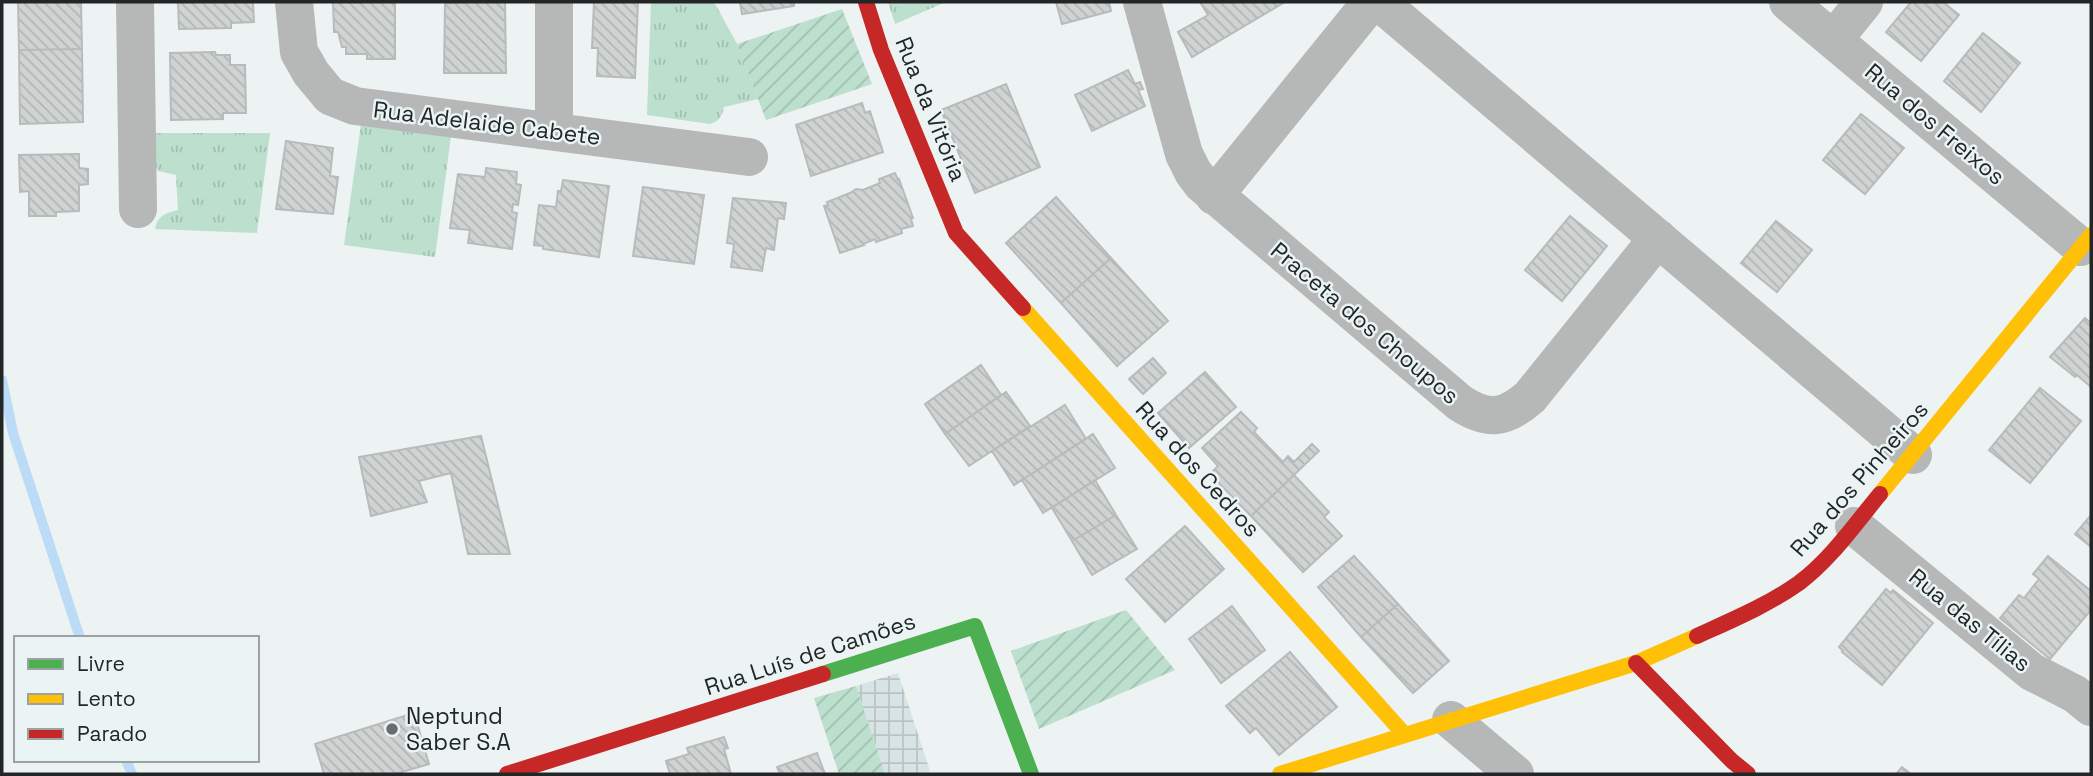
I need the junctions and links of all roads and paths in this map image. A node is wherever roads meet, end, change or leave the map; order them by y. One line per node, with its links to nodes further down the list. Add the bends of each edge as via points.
1 (135, 2): 14 (street)
2 (295, 2): 11 (street, Rua Adelaide Cabete, via 299,52 330,96 355,106)
3 (554, 2): 11 (street)
4 (866, 2): 15 (street, Rua da Vitória)
5 (1142, 2): 13 (street, Praceta dos Choupos, via 1184,154)
6 (1371, 2): 13 (street)
7 (1380, 2): 16 (street)
8 (1788, 2): 10 (street, Rua dos Freixos)
9 (1864, 2): 10 (street)
10 (1834, 39): 17 (street, Rua dos Freixos)
11 (554, 131): 12 (street, Rua Adelaide Cabete)
12 (749, 157)
13 (1214, 196): 16 (street, Praceta dos Choupos, via 1460,403 1474,412 1496,416 1516,410 1530,397)
14 (138, 209)
15 (956, 233): 23 (street, Rua dos Cedros)
16 (1658, 238): 18 (street)
17 (2086, 241): 18 (street, Rua dos Pinheiros)
18 (1913, 455): 19 (street, Rua dos Pinheiros)
19 (1854, 526): 20 (street, Rua dos Pinheiros, via 1800,582 1751,612); 21 (street, Rua das Tílias, via 2032,672)
20 (1636, 663): 22 (street, Rua dos Pinheiros); 28 (street)
21 (2086, 692)
22 (1451, 720): 23 (street, Rua dos Pinheiros); 27 (street)
23 (1405, 735): 26 (street, Rua dos Pinheiros)
24 (507, 774): 25 (street, Rua Luís de Camões, via 975,626)
25 (1031, 774)
26 (1280, 774)
27 (1515, 774)
28 (1748, 774)

